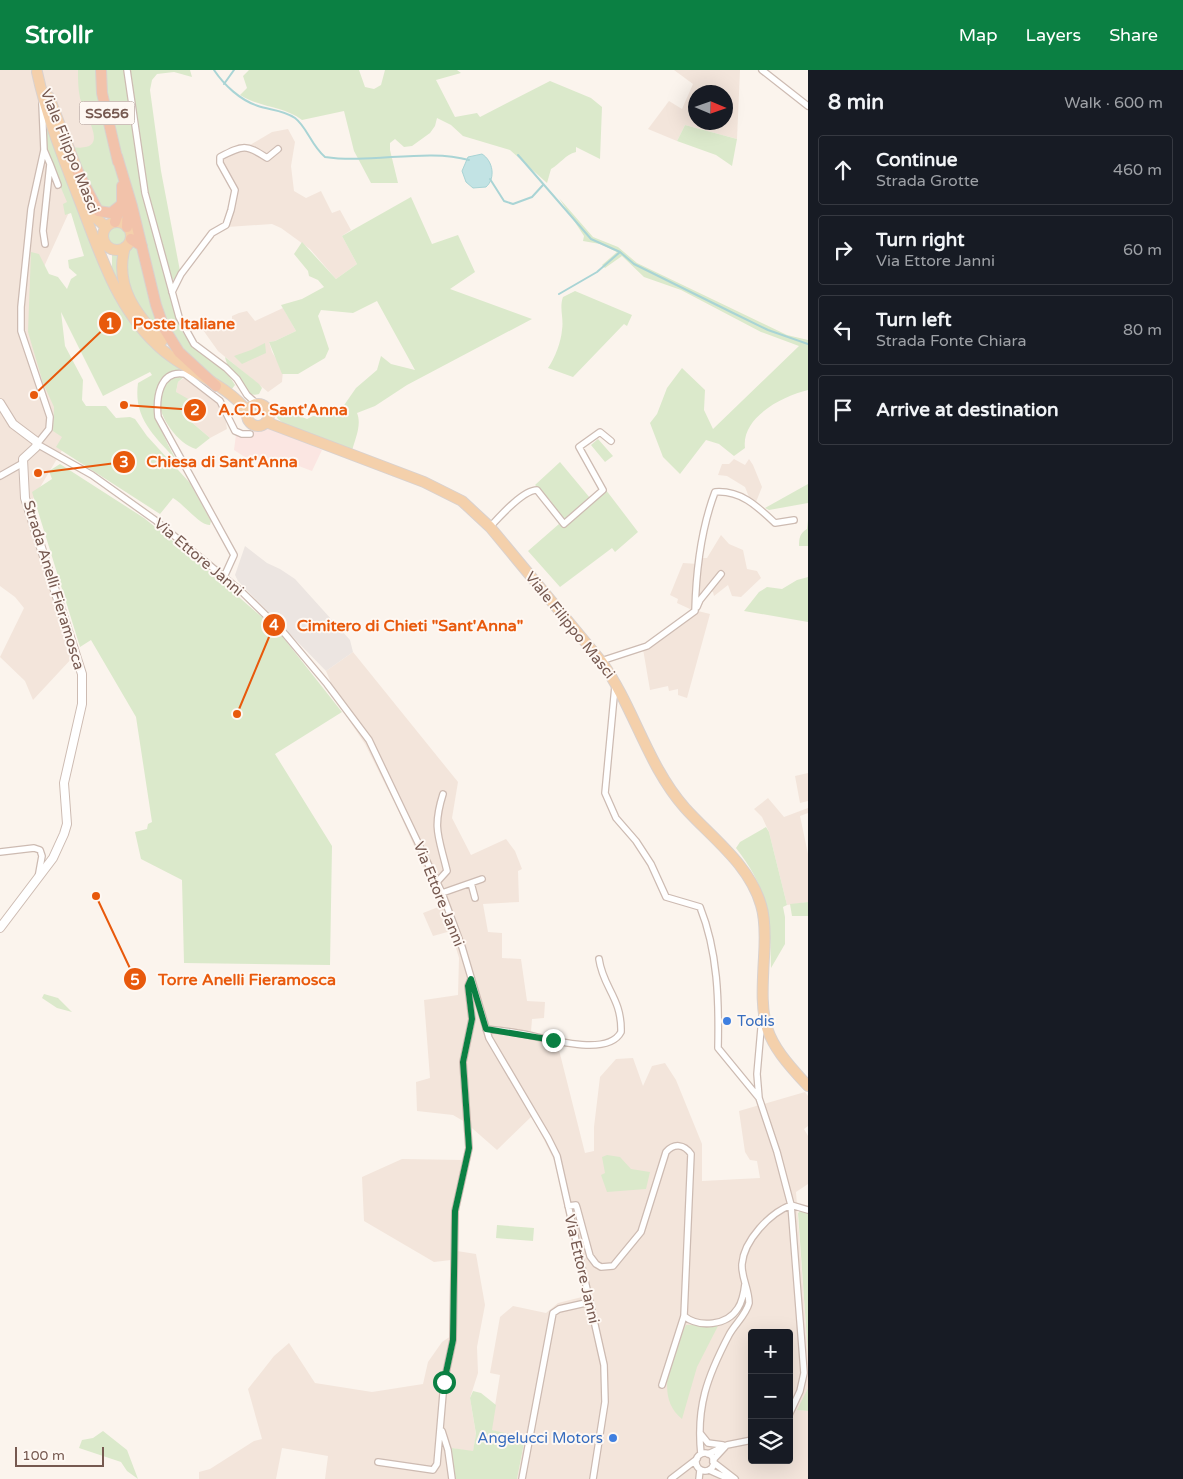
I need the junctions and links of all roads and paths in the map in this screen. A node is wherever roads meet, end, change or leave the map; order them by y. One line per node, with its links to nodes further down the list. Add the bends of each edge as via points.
1 (101, 70): 9 (highway, SS656, via 102,93)
2 (127, 70): 23 (street, via 145,193)
3 (762, 70): 6 (street)
4 (38, 72): 5 (main road, Viale Filippo Masci); 11 (main road, Viale Filippo Masci)
5 (42, 96): 8 (street); 15 (main road, Viale Filippo Masci)
6 (808, 106)
7 (278, 149): 23 (street, via 267,158 243,146 220,157 235,190 226,225 212,233 181,274)
8 (44, 150): 10 (street, Viale Filippo Masci); 31 (street, via 30,209 21,307 21,331 50,417 49,430)
9 (117, 156): 13 (highway, SS656); 14 (highway, SS656)
10 (50, 164): 12 (street, Viale Filippo Masci); 19 (street, via 43,231)
11 (75, 166): 14 (highway, via 98,211 111,213); 17 (main road, Viale Filippo Masci, via 93,214)
12 (58, 185)
13 (128, 193): 16 (highway, SS656); 20 (highway, SS656)
14 (122, 205): 17 (highway, SS656)
15 (88, 221): 17 (main road, Viale Filippo Masci); 22 (main road, Viale Filippo Masci)
16 (127, 227): 17 (main road); 18 (main road)
17 (108, 229): 21 (main road)
18 (128, 243): 20 (highway); 21 (main road, via 116,250); 25 (main road, Viale Filippo Masci, via 121,274 134,308 170,350)
19 (45, 244)
20 (142, 246): 25 (highway, SS656, via 164,328 179,352)
21 (109, 248): 22 (main road, Viale Filippo Masci)
22 (109, 274): 25 (main road, Viale Filippo Masci, via 123,303 146,335 168,355)
23 (172, 292): 24 (street, via 182,327 194,344 217,360)
24 (240, 385): 25 (street, via 237,392); 27 (street)
25 (219, 388): 27 (main road, Viale Filippo Masci)
26 (0, 402): 31 (street, via 13,424)
27 (252, 406): 28 (main road, via 264,406); 28 (main road, via 248,419 252,424 261,426)
28 (267, 418): 35 (main road, Viale Filippo Masci, via 311,440 438,487 462,501)
29 (250, 434): 37 (street, via 236,431 220,401 189,376 180,373 167,379 157,393 158,417 234,555)
30 (611, 441): 35 (street, via 600,432 579,448 603,490 564,524 537,490 531,490)
31 (37, 444): 32 (street); 37 (street, Via Ettore Janni, via 92,475 155,520)
32 (23, 461): 33 (street); 43 (street, Strada Anelli Fieramosca, via 25,498 82,674 82,704 64,783 67,824 54,858)
33 (0, 476)
34 (794, 520): 38 (street, via 775,523 763,510 739,495 715,492 699,561)
35 (490, 527): 39 (main road, Viale Filippo Masci)
36 (721, 574): 38 (street)
37 (224, 577): 45 (street, Via Ettore Janni, via 285,634 369,740)
38 (695, 611): 39 (street, via 647,646)
39 (600, 661): 40 (main road, Viale Filippo Masci)
40 (616, 682): 52 (main road, Viale Filippo Masci, via 666,784 684,808 731,854 761,905 765,938); 55 (street, via 605,793 616,818 651,864 666,897 700,907 719,994 718,1048)
41 (442, 794): 45 (street, via 436,826 446,871)
42 (0, 852): 43 (street, via 40,850)
43 (38, 878): 49 (street, Strada Anelli Fieramosca)
44 (482, 879): 46 (street)
45 (437, 882): 47 (street, Via Ettore Janni)
46 (470, 883): 47 (street); 48 (street)
47 (442, 893): 51 (street, Via Ettore Janni)
48 (476, 898)
49 (0, 928)
50 (599, 959): 53 (street, via 602,975 619,1008 621,1032 615,1039 599,1044 573,1044)
51 (471, 979): 53 (street, Via Ettore Janni); 64 (street, via 468,986 472,1019 463,1062 469,1148 455,1211 453,1340 444,1382)
52 (762, 1008): 54 (main road, Viale Filippo Masci, via 772,1043 781,1058); 55 (street)
53 (486, 1029): 57 (street, Via Ettore Janni, via 554,1149)
54 (808, 1086)
55 (758, 1098): 56 (street)
56 (791, 1205): 58 (street); 59 (street, via 780,1209 747,1246 742,1264); 63 (street, via 804,1373)
57 (568, 1206): 60 (street, Via Ettore Janni); 61 (street, via 576,1205 592,1260 601,1267 613,1266 641,1232 666,1152 674,1146 686,1148 691,1154 692,1168)
58 (808, 1210)
59 (745, 1280): 61 (street, via 739,1308 730,1316 715,1323 700,1324); 65 (street, via 748,1308 729,1334 702,1397)
60 (590, 1302): 78 (street, via 559,1309 553,1314); 79 (street, Via Ettore Janni, via 606,1382)
61 (684, 1316): 62 (street)
62 (662, 1385)
63 (793, 1406)
64 (440, 1426): 71 (street, via 438,1464 433,1470); 77 (street, via 448,1450)
65 (700, 1433): 67 (street, via 710,1444); 69 (street); 72 (street)
66 (748, 1441): 67 (street)
67 (727, 1445): 68 (street); 69 (street)
68 (719, 1453): 70 (street); 75 (street)
69 (703, 1455): 70 (street); 72 (street); 73 (street)
70 (713, 1461): 74 (street); 75 (street)
71 (378, 1462)
72 (692, 1464): 76 (street)
73 (699, 1469): 74 (street); 76 (street); 81 (street)
74 (709, 1470): 82 (street); 83 (street)
75 (723, 1470): 84 (street)
76 (683, 1472): 80 (street)
77 (452, 1479)
78 (522, 1479)
79 (593, 1479)
80 (671, 1479)
81 (699, 1479)
82 (704, 1479)
83 (729, 1479)
84 (734, 1479)

